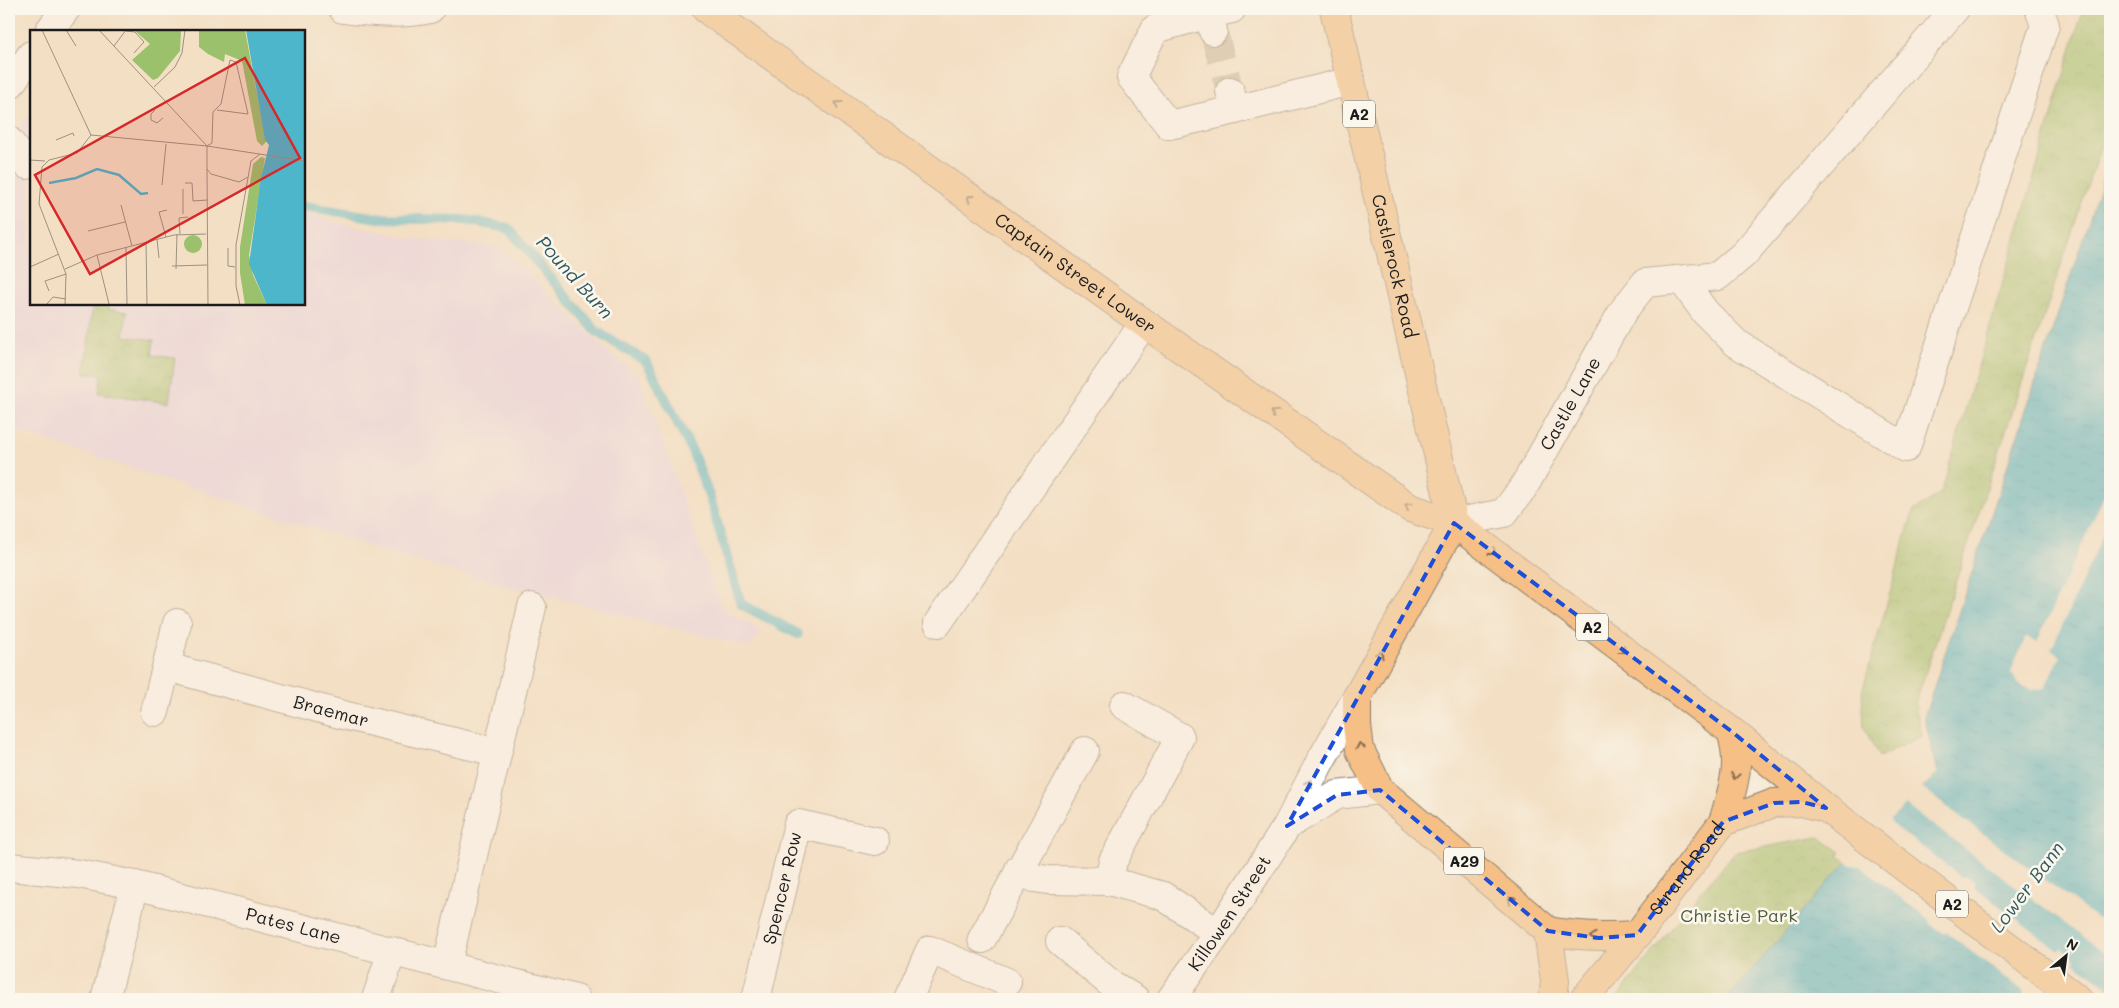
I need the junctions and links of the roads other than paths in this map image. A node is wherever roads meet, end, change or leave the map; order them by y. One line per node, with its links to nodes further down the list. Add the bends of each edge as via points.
1 (66, 9): 9 (street)
2 (343, 9): 3 (street, via 370,13)
3 (430, 9)
4 (706, 9): 16 (main road, Captain Street Lower, one-way to 4)
5 (1334, 9): 11 (main road, Castlerock Road / A2)
6 (1955, 9): 15 (street, Castle Lane, via 1744,254 1718,276)
7 (2039, 9): 15 (street, via 2045,25 1906,448 1736,343 1705,312)
8 (1218, 19): 11 (street, via 1155,29 1131,77 1169,125 1233,100)
9 (50, 30)
10 (30, 56): 12 (street)
11 (1351, 81): 17 (main road, Castlerock Road / A2)
12 (9, 86)
13 (9, 141): 14 (street)
14 (27, 165)
15 (1682, 280): 17 (street, Castle Lane, via 1645,283 1623,311 1523,488 1504,513)
16 (1144, 323): 17 (main road, Captain Street Lower, one-way to 16, via 1410,508); 20 (street)
17 (1454, 523): 22 (main road, Killowen Street / A29, one-way to 17); 25 (main road, A2, one-way to 25)
18 (532, 607): 27 (street)
19 (177, 623): 21 (street)
20 (938, 623)
21 (167, 667): 24 (street); 27 (street, Braemar)
22 (1357, 697): 28 (main road, Killowen Street / A29, one-way to 22, via 1360,750); 31 (street, Killowen Street, one-way to 22)
23 (1124, 705): 35 (street, via 1180,737 1113,861)
24 (155, 712)
25 (1731, 731): 29 (main road, A2); 30 (main road, one-way to 30, via 1736,748 1736,775)
26 (1085, 751): 34 (street)
27 (496, 752): 43 (street)
28 (1380, 790): 31 (street, Killowen Street, via 1337,795); 37 (main road, A29, one-way to 28)
29 (1826, 808): 30 (main road, Strand Road, via 1802,802 1774,802); 54 (main road, A2)
30 (1723, 822): 39 (main road, Strand Road)
31 (1287, 826): 38 (street, Killowen Street)
32 (875, 841): 48 (street, Spencer Row, via 798,824)
33 (9, 868): 36 (street, Pates Lane, via 79,874)
34 (1019, 870): 35 (street, via 1034,878 1048,880); 40 (street)
35 (1109, 881): 38 (street, via 1163,896)
36 (136, 885): 42 (street, Pates Lane); 45 (street)
37 (1548, 931): 39 (main road, A29, one-way to 37, via 1599,938); 52 (main road, via 1555,981)
38 (1218, 933): 51 (street, Killowen Street)
39 (1638, 935): 53 (main road, Strand Road)
40 (982, 939)
41 (1060, 942): 50 (street, via 1111,984)
42 (392, 950): 43 (street, Pates Lane); 46 (street)
43 (447, 965): 47 (street, Pates Lane)
44 (1007, 982): 49 (street, via 930,950)
45 (105, 999)
46 (376, 999)
47 (575, 999)
48 (756, 999)
49 (908, 999)
50 (1135, 999)
51 (1172, 999)
52 (1553, 999)
53 (1584, 999)
54 (2078, 999)

